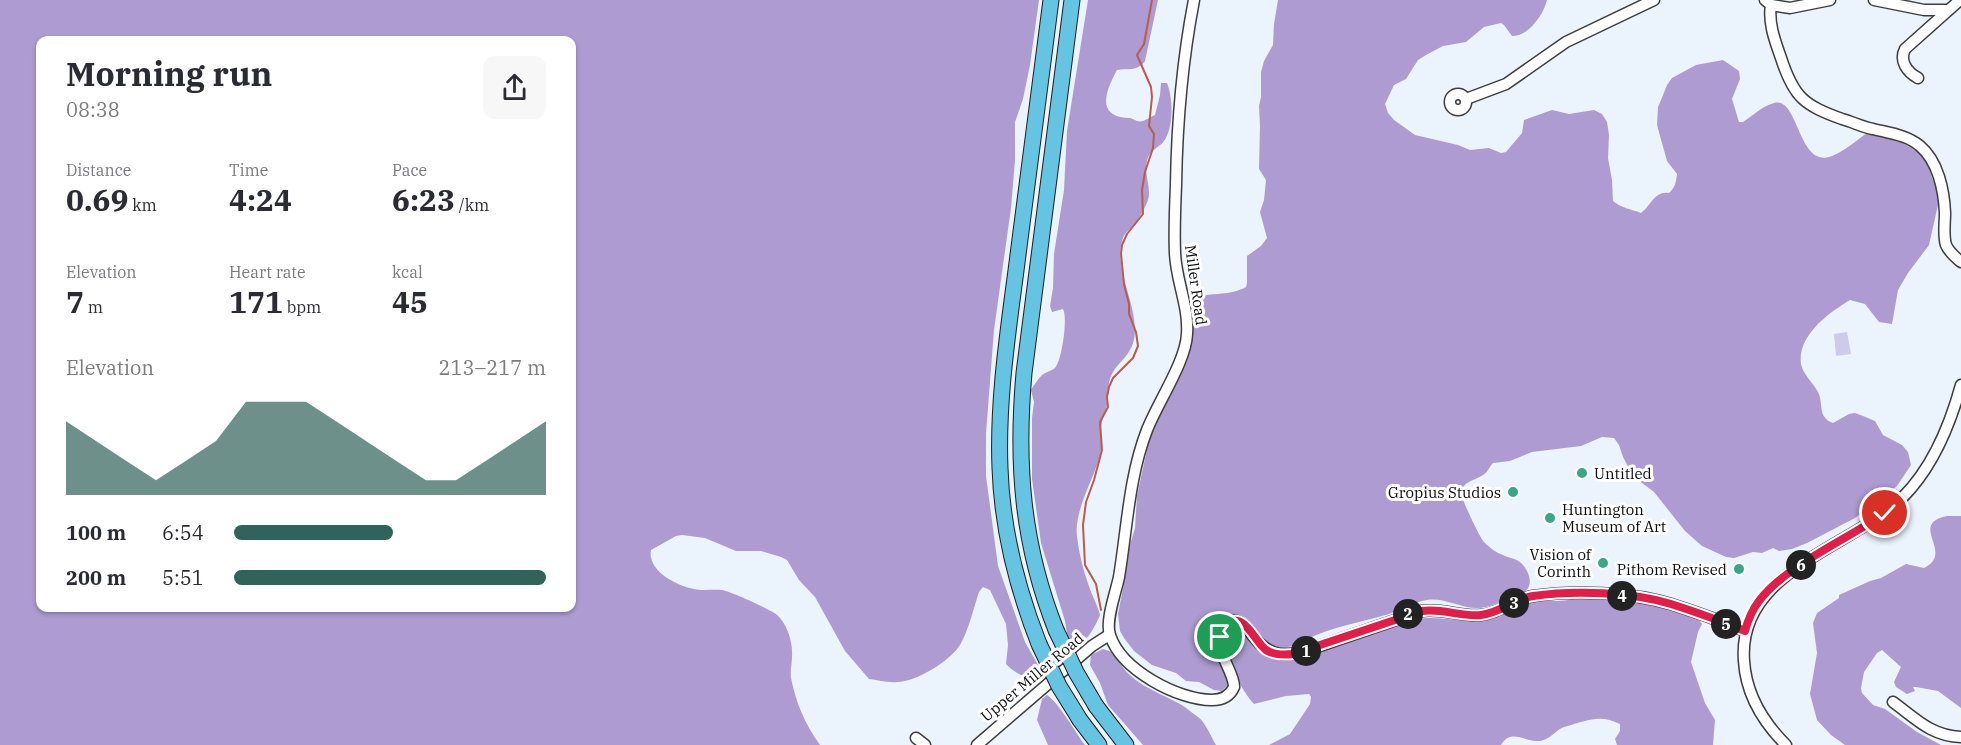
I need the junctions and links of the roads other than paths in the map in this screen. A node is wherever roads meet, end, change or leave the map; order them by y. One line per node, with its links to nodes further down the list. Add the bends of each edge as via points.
1 (1051, 0): 20 (highway, bridge, via 1006,352 1000,441 1002,492 1009,547 1039,644 1059,686)
2 (1072, 0): 21 (highway, bridge, via 1024,373 1021,478 1027,532 1056,630 1096,706)
3 (1194, 0): 15 (street, Miller Road, via 1178,103 1175,191 1175,263 1187,315 1187,340 1140,452)
4 (1654, 0): 11 (street, via 1566,42 1506,84)
5 (1830, 0): 8 (street, via 1790,8)
6 (1874, 0): 9 (street, via 1924,10)
7 (1960, 0): 9 (street)
8 (1768, 2): 12 (street, via 1777,48 1800,98 1831,115 1909,139 1926,152 1942,188 1947,247)
9 (1947, 10): 10 (street, via 1903,53 1907,69)
10 (1918, 78)
11 (1466, 99)
12 (1961, 262)
13 (1961, 385): 14 (street, via 1937,448 1911,489 1885,513 1771,587 1758,602)
14 (1745, 631): 15 (street, via 1659,601 1589,594 1534,596 1482,615 1422,611 1284,655 1266,650 1243,624 1235,621 1223,628 1219,644 1234,687 1226,697 1209,700 1180,694 1153,682 1126,658); 18 (street, via 1744,671)
15 (1109, 635): 19 (street, Upper Miller Road)
16 (1893, 702): 17 (street, via 1935,732)
17 (1961, 737)
18 (1774, 740): 22 (street)
19 (977, 745)
20 (1099, 745)
21 (1126, 745)
22 (1786, 745)

